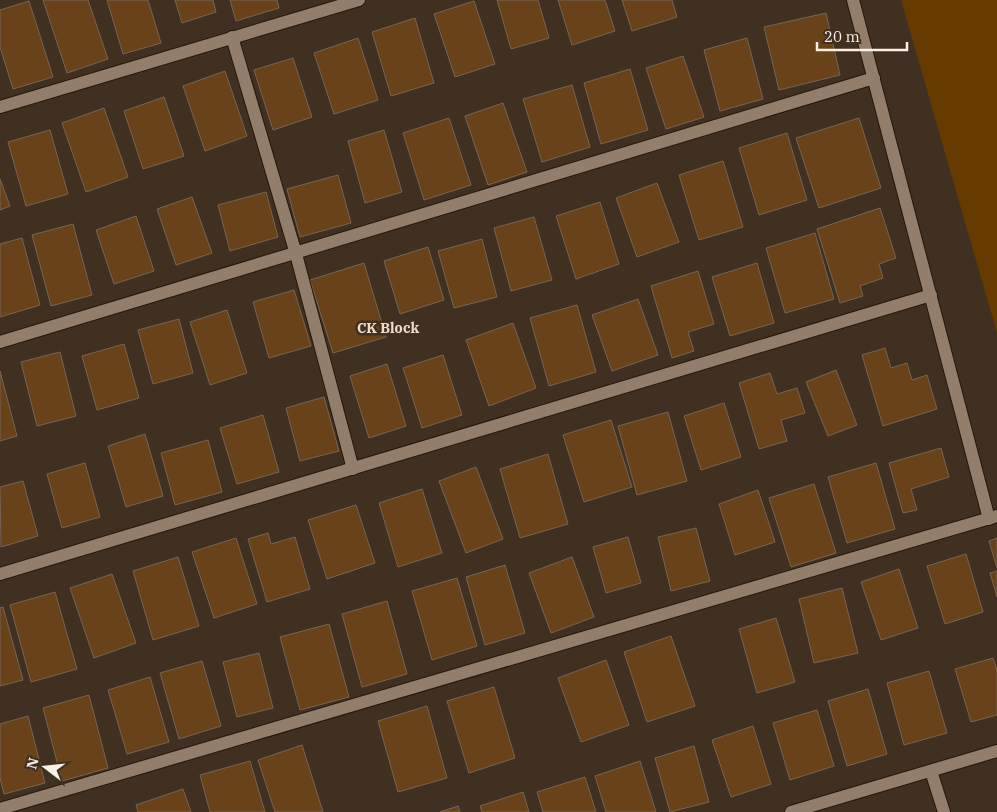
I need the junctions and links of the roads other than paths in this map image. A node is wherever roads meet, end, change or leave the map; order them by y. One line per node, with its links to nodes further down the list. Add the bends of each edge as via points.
1 (359, 0): 3 (street)
2 (854, 0): 4 (street)
3 (232, 37): 5 (street); 6 (street)
4 (874, 78): 6 (street); 7 (street)
5 (0, 107)
6 (296, 254): 8 (street); 9 (street)
7 (931, 295): 9 (street); 10 (street)
8 (0, 342)
9 (353, 469): 11 (street)
10 (993, 518): 14 (street)
11 (0, 574)
12 (997, 751): 13 (street)
13 (931, 771): 15 (street); 16 (street)
14 (0, 809)
15 (791, 812)
16 (944, 812)

